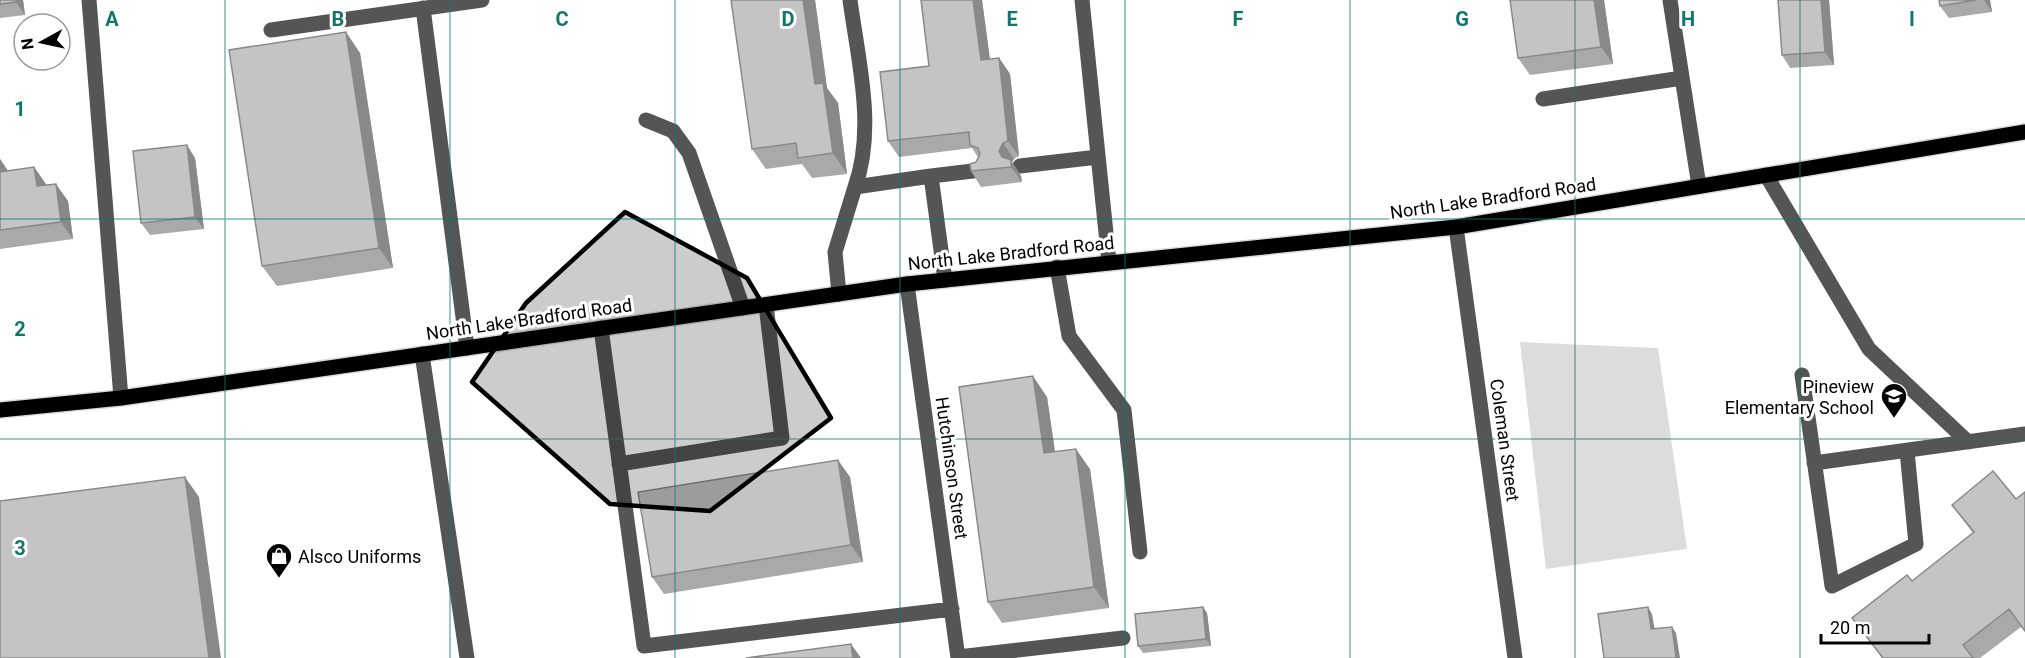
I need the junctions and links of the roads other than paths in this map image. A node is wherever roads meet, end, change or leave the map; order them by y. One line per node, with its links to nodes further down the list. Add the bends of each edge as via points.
1 (89, 0): 32 (street)
2 (482, 0): 7 (street)
3 (850, 0): 19 (street, via 865,118 865,148)
4 (1082, 0): 13 (street)
5 (1670, 0): 9 (street)
6 (367, 8): 7 (street); 8 (street)
7 (423, 8): 29 (street)
8 (271, 30)
9 (1682, 78): 10 (street); 18 (street)
10 (1543, 99)
11 (646, 120): 27 (street, via 673,132 690,153)
12 (2025, 132): 16 (main road, North Lake Bradford Road)
13 (1098, 157): 14 (street); 21 (street)
14 (1020, 166)
15 (981, 171): 17 (street)
16 (1766, 174): 18 (main road, North Lake Bradford Road); 35 (street, via 1869,349)
17 (931, 176): 19 (street); 23 (street)
18 (1699, 186): 20 (main road, North Lake Bradford Road)
19 (855, 187): 25 (street, via 835,252)
20 (1455, 227): 21 (main road, North Lake Bradford Road); 44 (street, Coleman Street)
21 (1109, 262): 22 (main road, North Lake Bradford Road)
22 (1057, 267): 23 (main road, North Lake Bradford Road); 39 (street, via 1069,336 1124,410)
23 (945, 280): 24 (main road, North Lake Bradford Road)
24 (907, 284): 25 (main road, North Lake Bradford Road); 40 (street, Hutchinson Street)
25 (839, 294): 26 (main road, North Lake Bradford Road)
26 (765, 305): 27 (main road, North Lake Bradford Road); 38 (street, via 782,438)
27 (743, 308): 28 (main road, North Lake Bradford Road)
28 (601, 328): 29 (main road, North Lake Bradford Road); 38 (street)
29 (467, 348): 30 (main road, North Lake Bradford Road)
30 (422, 354): 32 (main road, North Lake Bradford Road); 42 (street)
31 (1802, 375): 37 (street)
32 (122, 398): 33 (main road, North Lake Bradford Road)
33 (0, 410)
34 (2025, 434): 35 (street)
35 (1968, 442): 36 (street)
36 (1907, 451): 37 (street); 37 (street, via 1916,544 1832,586)
37 (1814, 463)
38 (619, 464): 40 (street, via 644,646)
39 (1140, 552)
40 (952, 609): 43 (street, Hutchinson Street)
41 (1123, 638): 43 (street)
42 (467, 658)
43 (958, 658)
44 (1515, 658)

